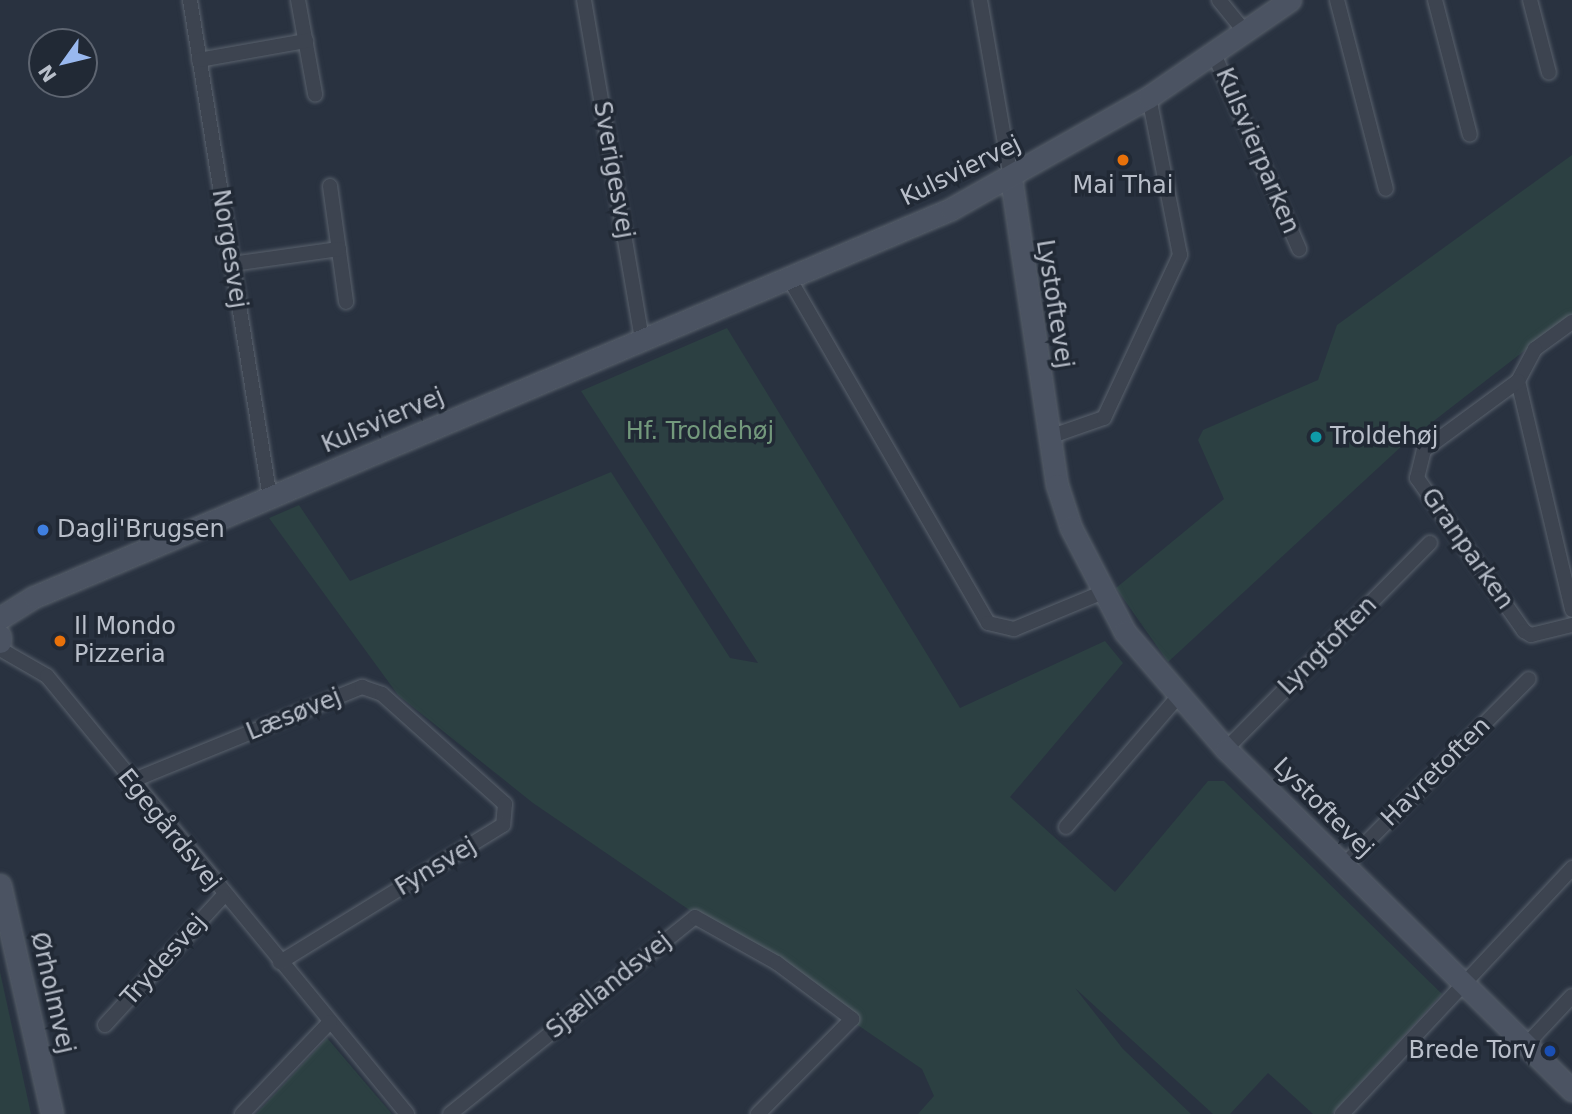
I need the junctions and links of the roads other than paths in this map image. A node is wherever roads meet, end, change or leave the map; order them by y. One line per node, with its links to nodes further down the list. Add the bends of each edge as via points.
1 (190, 0): 13 (street, Norgesvej)
2 (298, 0): 11 (street)
3 (584, 0): 27 (street, Sverigesvej)
4 (980, 0): 18 (street)
5 (1219, 0): 10 (street)
6 (1290, 0): 10 (street, Kulsviervej)
7 (1337, 0): 20 (street)
8 (1435, 0): 17 (street)
9 (1530, 0): 14 (street)
10 (1245, 32): 12 (street, Kulsviervej)
11 (306, 41): 13 (street); 15 (street)
12 (1214, 54): 16 (street, Kulsviervej); 22 (street, Kulsvierparken)
13 (199, 60): 23 (street, Norgesvej)
14 (1549, 73)
15 (315, 94)
16 (1149, 97): 18 (street, Kulsviervej); 29 (street, via 1180,255 1104,418)
17 (1470, 135)
18 (1011, 178): 24 (street, Kulsviervej); 29 (street, Lystoftevej)
19 (330, 186): 21 (street)
20 (1386, 189)
21 (339, 249): 23 (street); 25 (street)
22 (1299, 249)
23 (232, 264): 30 (street, Norgesvej)
24 (789, 278): 27 (street, Kulsviervej); 32 (street, via 988,623 1014,629)
25 (346, 302)
26 (1572, 323): 28 (street, Granparken, via 1535,349)
27 (642, 340): 30 (street, Kulsviervej)
28 (1518, 381): 33 (street); 35 (street, Granparken, via 1424,450 1417,478 1524,631 1531,635)
29 (1049, 437): 32 (street, Lystoftevej, via 1071,528)
30 (270, 498): 34 (street, Kulsviervej, via 34,597)
31 (1430, 543): 41 (street, Lyngtoften)
32 (1101, 593): 40 (street, Lystoftevej)
33 (1572, 610)
34 (0, 618)
35 (1572, 625)
36 (0, 636): 37 (street)
37 (0, 642)
38 (0, 649): 43 (street, Egegårdsvej, via 47,676)
39 (1528, 679): 45 (street, Havretoften)
40 (1178, 697): 41 (street, Lystoftevej); 44 (street)
41 (1226, 749): 45 (street, Lystoftevej)
42 (443, 750): 43 (street, Læsøvej, via 382,694 362,687); 49 (street, Fynsvej, via 505,804 503,825)
43 (129, 782): 48 (street, Egegårdsvej)
44 (1066, 827)
45 (1344, 865): 50 (street, Lystoftevej)
46 (1572, 868): 50 (street)
47 (0, 885): 56 (street, Ørholmvej)
48 (223, 896): 49 (street, Egegårdsvej); 53 (street, Trydesvej)
49 (280, 962): 52 (street, Egegårdsvej)
50 (1464, 984): 54 (street, Lystoftevej); 61 (street)
51 (1572, 996): 54 (street)
52 (330, 1022): 57 (street); 58 (street, Egegårdsvej)
53 (105, 1025)
54 (1526, 1045): 55 (street, Lystoftevej)
55 (1572, 1090)
56 (52, 1114)
57 (242, 1114)
58 (407, 1114)
59 (450, 1114): 60 (street, Sjællandsvej, via 695,917 777,963 852,1019)
60 (758, 1114)
61 (1342, 1114)

